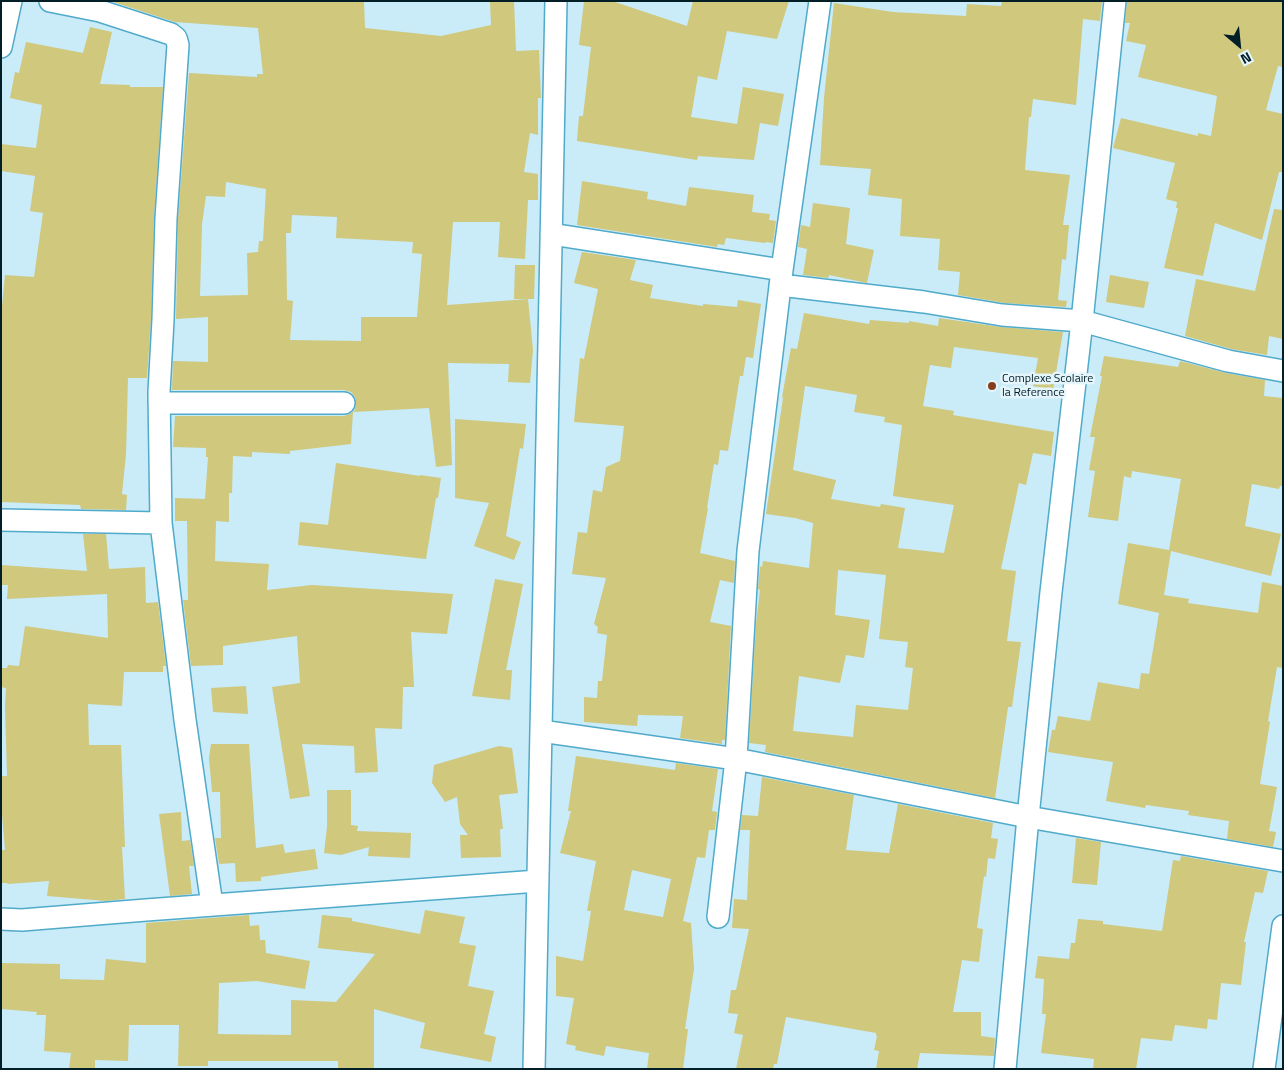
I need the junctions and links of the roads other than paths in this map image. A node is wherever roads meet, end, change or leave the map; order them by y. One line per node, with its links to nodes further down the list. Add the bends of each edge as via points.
1 (11, 1): 7 (street)
2 (50, 1): 6 (street)
3 (556, 1): 8 (street)
4 (820, 1): 9 (street)
5 (1115, 1): 10 (street)
6 (101, 6): 12 (street, via 171,34 178,46 166,218)
7 (1, 47)
8 (551, 234): 9 (street); 16 (street)
9 (781, 277): 10 (street, via 1002,315); 17 (street, via 748,551)
10 (1082, 321): 11 (street, via 1228,361); 18 (street)
11 (1283, 371)
12 (159, 403): 13 (street); 15 (street)
13 (344, 403)
14 (1, 520): 15 (street)
15 (161, 523): 21 (street)
16 (541, 731): 17 (street); 20 (street)
17 (736, 759): 18 (street); 22 (street)
18 (1028, 817): 19 (street); 26 (street)
19 (1283, 861)
20 (538, 881): 21 (street); 25 (street)
21 (212, 905): 23 (street)
22 (718, 917)
23 (1, 919)
24 (1283, 926): 27 (street)
25 (534, 1069)
26 (1005, 1069)
27 (1264, 1069)

